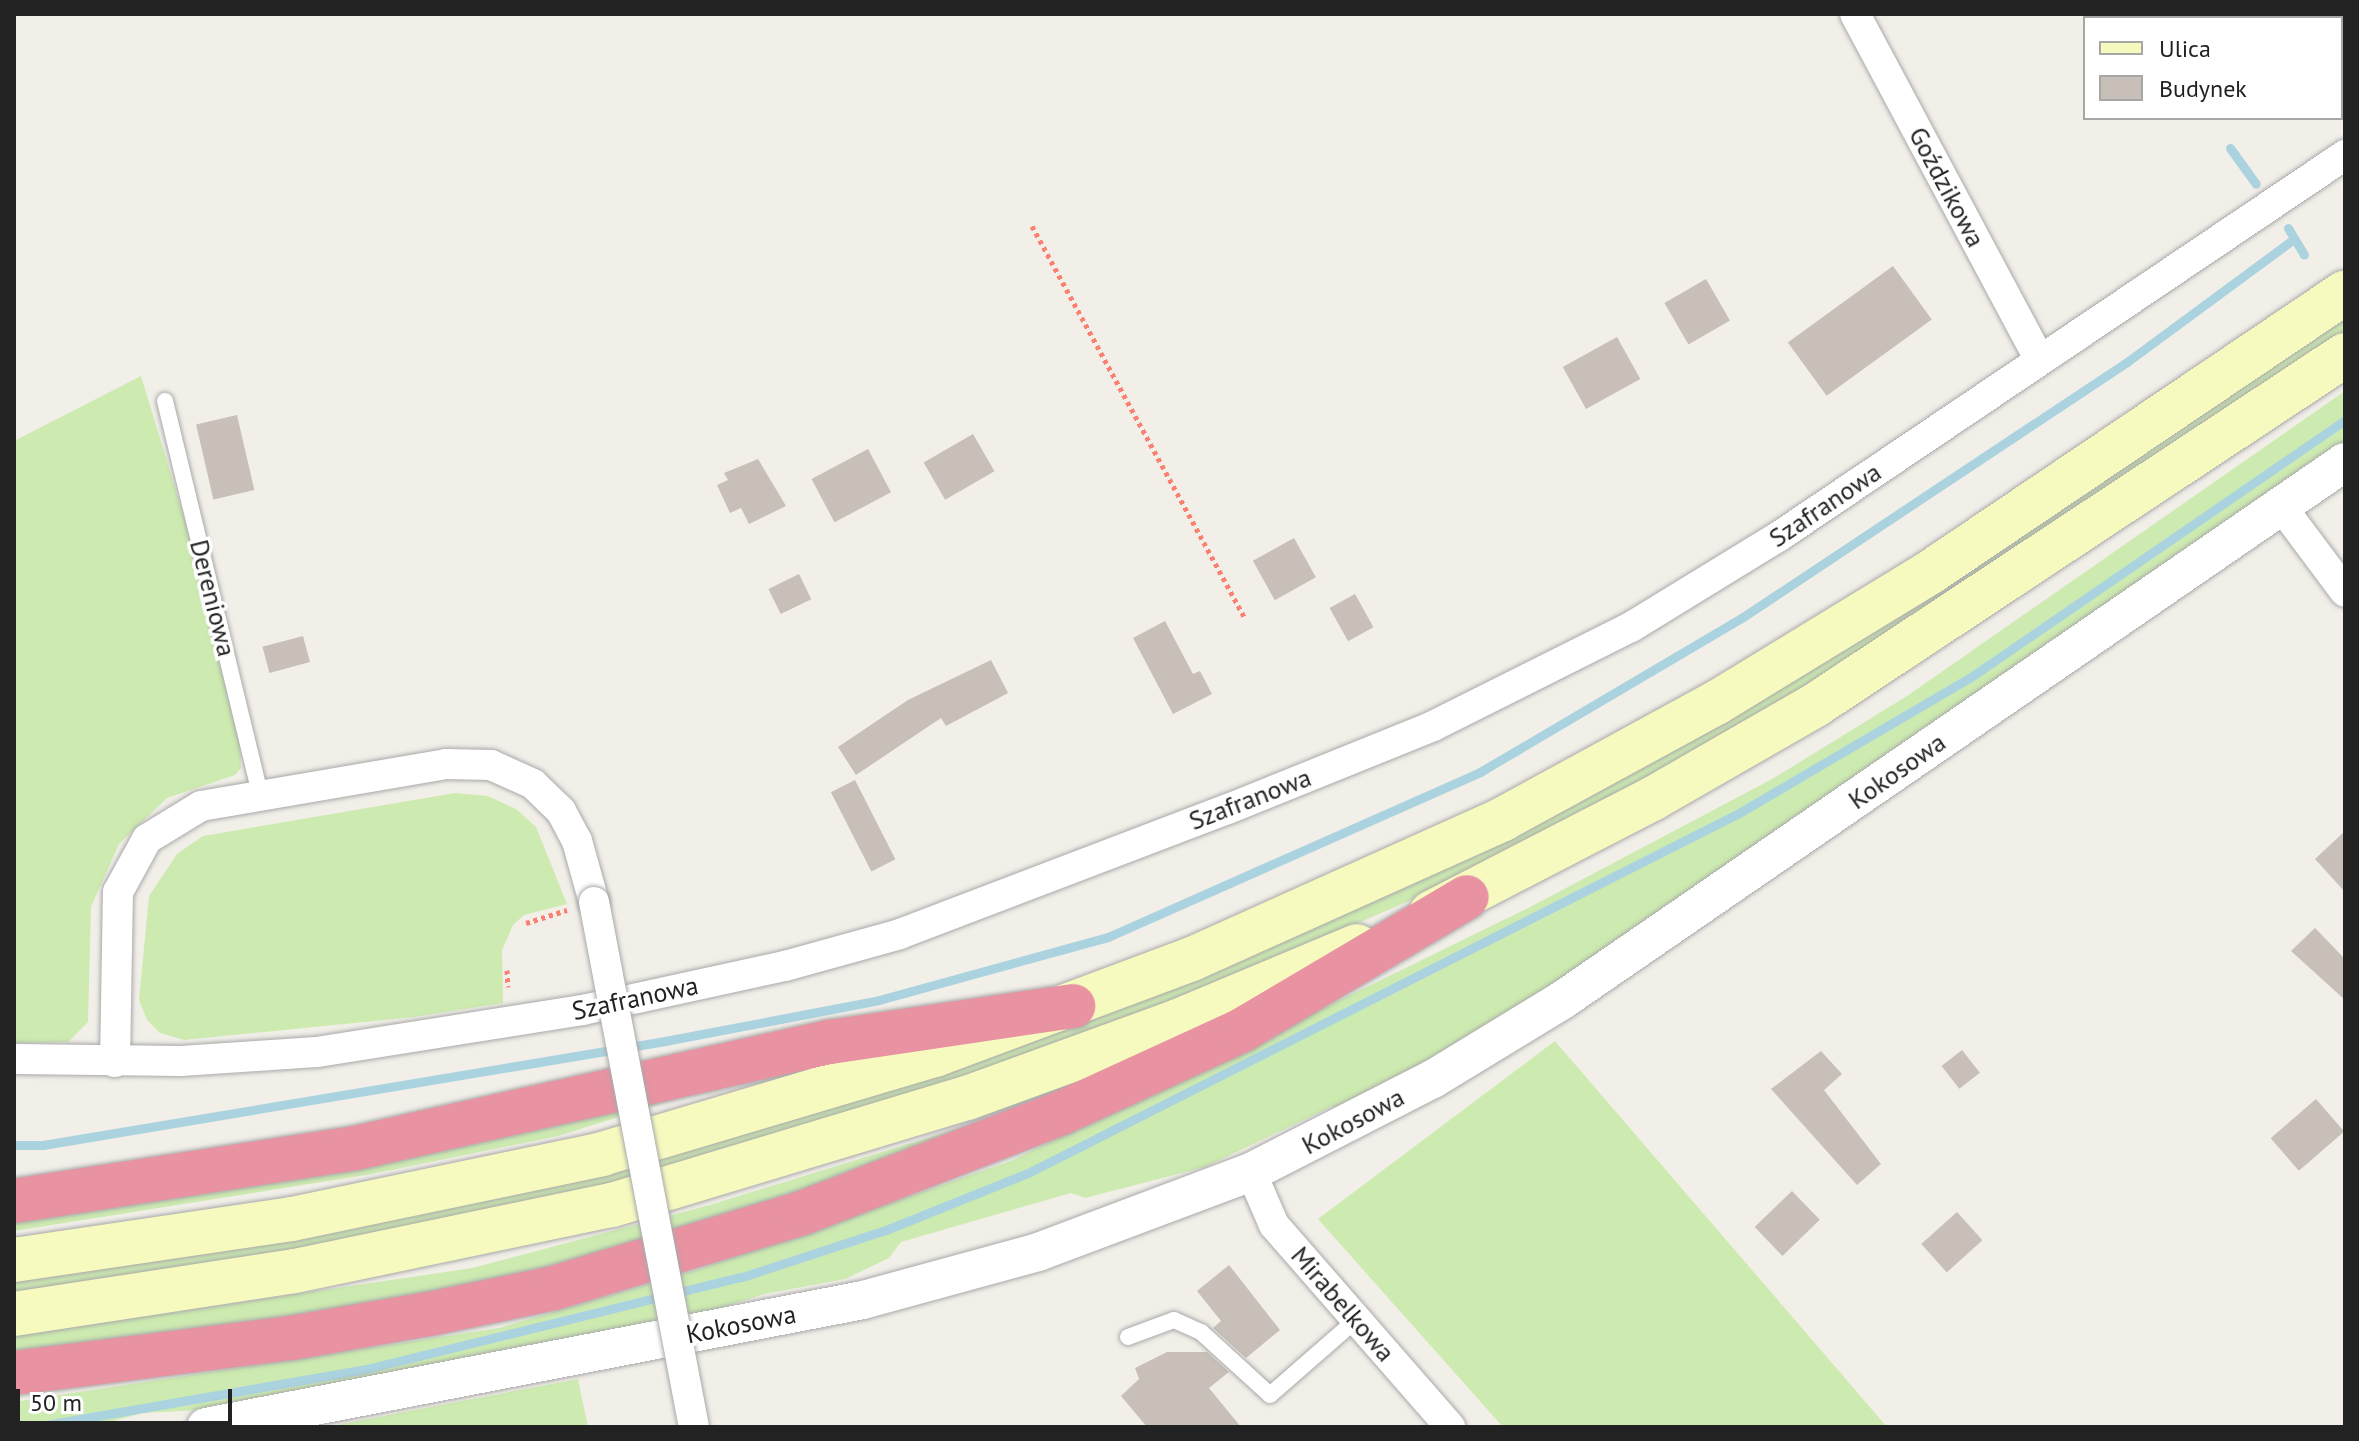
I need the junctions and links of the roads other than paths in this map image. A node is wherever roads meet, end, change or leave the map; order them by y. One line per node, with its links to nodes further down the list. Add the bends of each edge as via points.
1 (1855, 14): 5 (street, Goździkowa)
2 (2345, 155): 5 (street, Szafranowa)
3 (2345, 292): 12 (main road, via 1932,571 1624,755 1301,914)
4 (2345, 355): 11 (main road, via 1817,704)
5 (2040, 360): 14 (street, Szafranowa, via 1733,566 1579,657 1397,742 936,921 785,966 417,1040 273,1056)
6 (165, 401): 10 (lane, Dereniowa)
7 (2345, 462): 8 (street, Kokosowa)
8 (2281, 506): 9 (street); 15 (street, Kokosowa, via 1561,1001 1433,1079)
9 (2345, 592)
10 (260, 794): 14 (street, via 185,812 157,829 129,865 114,922); 24 (street, bridge, via 460,762 500,767 533,784 561,811 577,841 585,905)
11 (1467, 897): 18 (main road, via 1118,1044 931,1110 713,1177 423,1247); 21 (highway, via 1242,1030 993,1141 802,1213 554,1288 445,1311 291,1338)
12 (1073, 1006): 16 (highway, via 830,1042 355,1148); 17 (main road, via 839,1085 523,1173 292,1219)
13 (14, 1059): 14 (street, Szafranowa)
14 (115, 1062)
15 (1251, 1172): 19 (street, Mirabelkowa, via 1274,1225); 22 (street, Kokosowa, via 1116,1225 949,1278)
16 (14, 1201)
17 (14, 1260)
18 (14, 1314)
19 (1356, 1320): 20 (lane, via 1270,1395 1201,1332 1174,1320); 25 (street, Mirabelkowa)
20 (1128, 1337)
21 (16, 1374)
22 (298, 1418): 23 (street, Kokosowa)
23 (206, 1427)
24 (694, 1427)
25 (1449, 1427)

